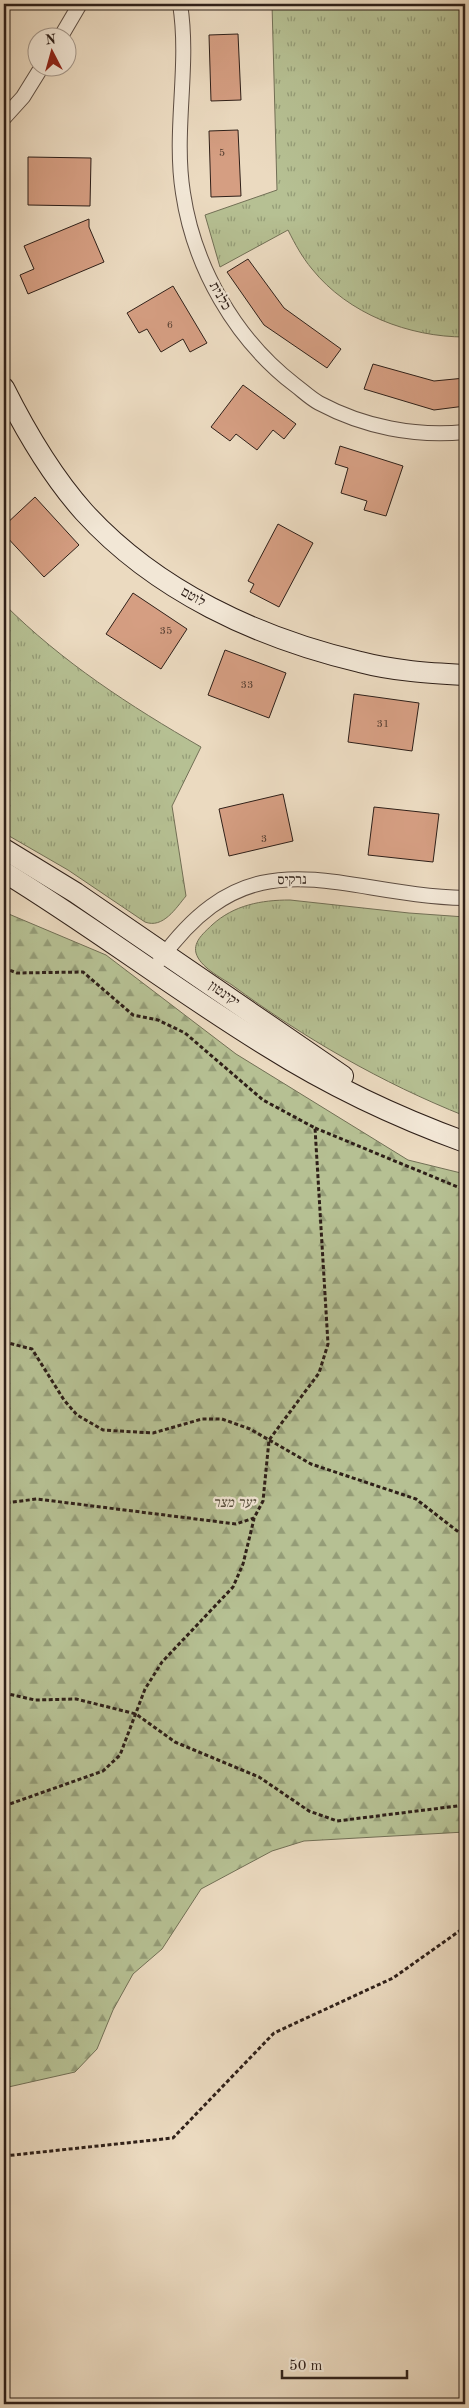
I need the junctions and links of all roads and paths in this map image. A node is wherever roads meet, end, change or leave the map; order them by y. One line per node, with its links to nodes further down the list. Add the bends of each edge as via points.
1 (80, 4): 3 (street)
2 (180, 4): 7 (street, כלנית, via 183,25 179,154 183,194 193,238 212,284 239,328 274,369 318,402 372,425 435,435)
3 (66, 28)
4 (35, 78): 5 (street)
5 (4, 118)
6 (4, 388): 8 (street, לוטם, via 23,427 84,512 125,551 174,587 261,631 310,649 379,666)
7 (465, 432)
8 (465, 675)
9 (4, 848): 12 (street, יקינטון, via 68,888)
10 (4, 872): 12 (street, יקינטון)
11 (465, 898): 12 (street, נרקיס, via 315,880 271,881 232,892 214,902 183,930)
12 (159, 962): 15 (street, יקינטון, via 365,1091 404,1114)
13 (4, 968): 14 (path, via 17,973 83,972 133,1015 158,1020 185,1033 263,1100)
14 (315, 1128): 16 (path); 18 (path, via 328,1344 319,1373)
15 (456, 1138)
16 (465, 1190)
17 (4, 1342): 18 (path, via 32,1349 77,1415 103,1430 153,1433 202,1418 222,1419)
18 (269, 1440): 20 (path, via 263,1501); 21 (path, via 311,1464 416,1499)
19 (4, 1503): 20 (path, via 37,1499 236,1524)
20 (254, 1518): 23 (path, via 243,1564 233,1587 162,1662 145,1689)
21 (465, 1536)
22 (4, 1693): 23 (path, via 35,1700 76,1699)
23 (136, 1714): 24 (path, via 175,1742 259,1777 308,1811 337,1821); 25 (path, via 120,1755 103,1771)
24 (465, 1805)
25 (4, 1806)
26 (465, 1928): 27 (path, via 393,1978 274,2033 173,2138)
27 (4, 2156)

